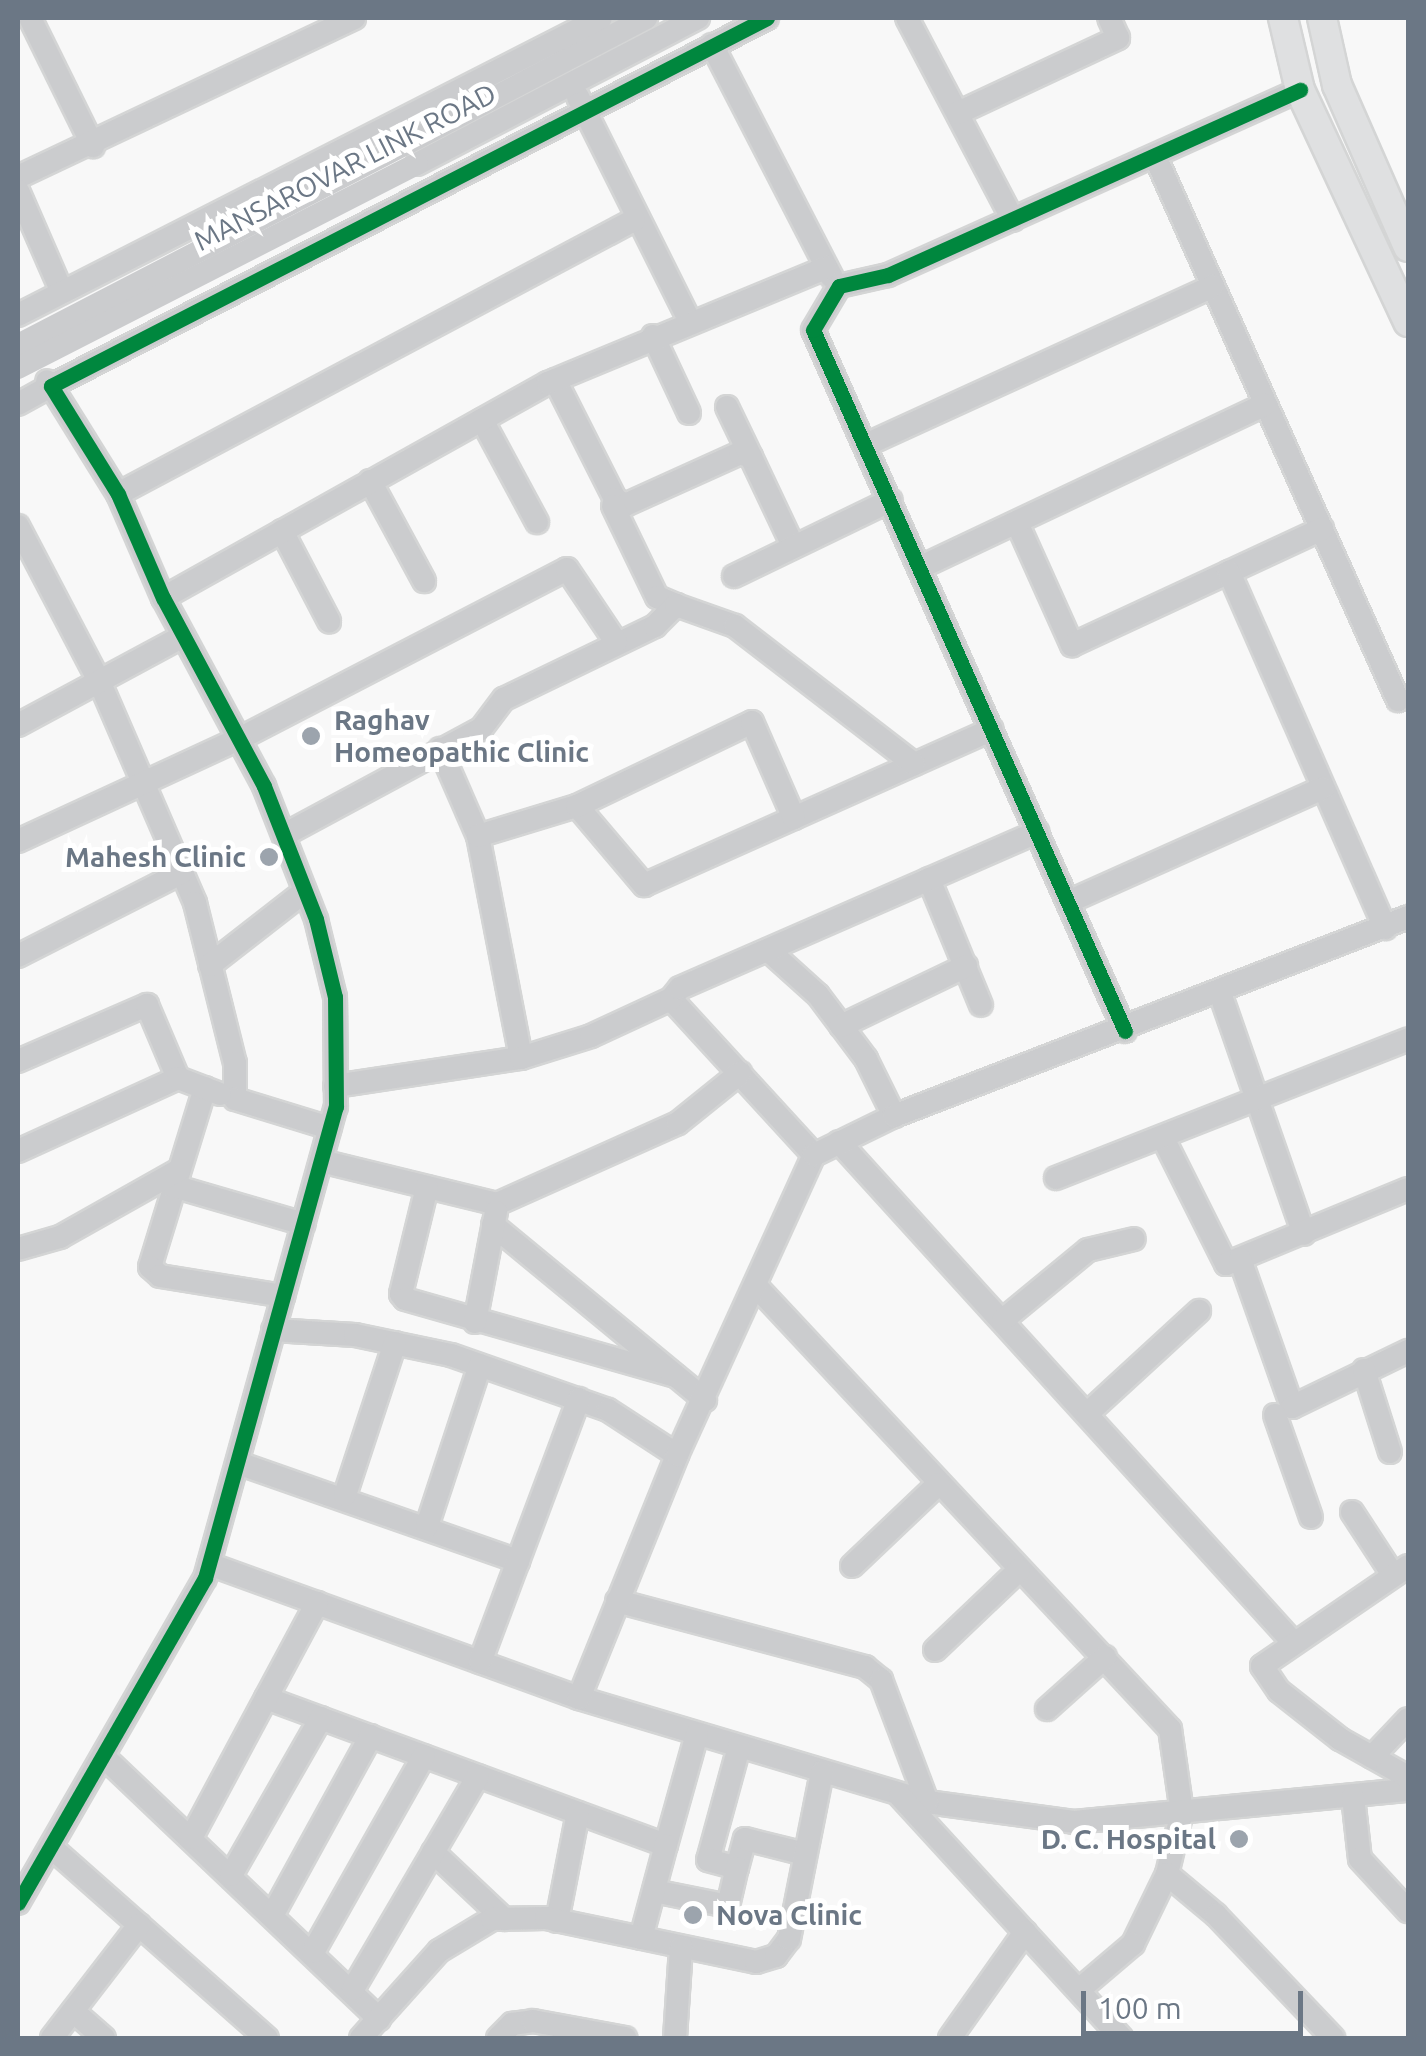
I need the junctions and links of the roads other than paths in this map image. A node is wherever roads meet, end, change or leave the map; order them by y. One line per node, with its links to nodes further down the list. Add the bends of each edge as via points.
1 (30, 18): 17 (street)
2 (354, 18): 17 (street)
3 (601, 18): 12 (street)
4 (646, 18): 12 (street, MANSAROVAR LINK ROAD)
5 (698, 18): 13 (street, MANSAROVAR LINK ROAD)
6 (767, 18): 11 (street)
7 (907, 18): 16 (street)
8 (1109, 18): 16 (street, via 1118,38)
9 (1284, 18): 14 (main road)
10 (1322, 18): 24 (main road, via 1337,85)
11 (712, 45): 15 (street); 25 (street)
12 (527, 69): 18 (street, MANSAROVAR LINK ROAD); 27 (street)
13 (572, 85): 15 (street); 18 (street, MANSAROVAR LINK ROAD)
14 (1300, 90): 19 (street); 30 (main road)
15 (583, 108): 22 (street); 35 (street, via 246,290)
16 (958, 113): 23 (street)
17 (92, 146): 20 (street)
18 (412, 153): 32 (street, MANSAROVAR LINK ROAD, bridge); 33 (street, MANSAROVAR LINK ROAD, bridge)
19 (1155, 156): 23 (street); 26 (street)
20 (18, 177)
21 (18, 192): 27 (street)
22 (634, 220): 28 (street); 44 (street)
23 (1013, 220): 25 (street, via 888,275)
24 (1408, 246)
25 (832, 277): 28 (street); 41 (street, via 813,330)
26 (1213, 286): 37 (street); 41 (street)
27 (62, 292): 29 (street)
28 (689, 320): 31 (street)
29 (18, 321): 35 (street, via 29,325)
30 (1408, 322)
31 (653, 336): 34 (street); 39 (street)
32 (18, 344): 35 (street, via 35,380)
33 (18, 368)
34 (556, 380): 40 (street); 42 (street, via 614,499 625,505 740,453)
35 (49, 384): 36 (street); 44 (street)
36 (18, 404)
37 (1264, 405): 48 (street); 50 (street)
38 (728, 407): 42 (street)
39 (689, 413)
40 (482, 420): 43 (street); 47 (street)
41 (868, 444): 45 (street)
42 (751, 457): 52 (street)
43 (370, 481): 51 (street); 56 (street)
44 (118, 494): 57 (street)
45 (891, 500): 52 (street); 53 (street)
46 (613, 506): 58 (street, via 658,597)
47 (537, 522)
48 (1018, 524): 53 (street); 54 (street, via 1072,645)
49 (18, 526): 62 (street)
50 (1322, 530): 54 (street); 63 (street)
51 (282, 531): 57 (street); 59 (street)
52 (792, 546): 55 (street)
53 (919, 568): 65 (street)
54 (1229, 572): 70 (street)
55 (734, 576)
56 (424, 581)
57 (163, 598): 60 (street)
58 (676, 605): 61 (street, via 655,626); 68 (street, via 735,626)
59 (328, 621)
60 (183, 636): 62 (street); 66 (street)
61 (616, 642): 66 (street, via 568,570); 67 (street, via 504,699 481,729)
62 (100, 683): 64 (street); 69 (street)
63 (1398, 700)
64 (18, 724)
65 (992, 729): 68 (street); 73 (street)
66 (239, 738): 69 (street); 74 (street)
67 (440, 749): 74 (street); 75 (street)
68 (914, 764): 72 (street)
69 (138, 785): 76 (street); 77 (street)
70 (1323, 788): 80 (street); 82 (street)
71 (577, 806): 72 (street, via 644,885); 72 (street, via 752,722); 75 (street)
72 (794, 818)
73 (1038, 832): 78 (street); 80 (street)
74 (284, 835): 79 (street)
75 (478, 836): 93 (street)
76 (18, 841)
77 (180, 873): 84 (street); 85 (street)
78 (929, 880): 83 (street); 86 (street)
79 (305, 890): 85 (street); 97 (street, via 335,997)
80 (1068, 902): 91 (street)
81 (1408, 918): 82 (street)
82 (1385, 928): 87 (street)
83 (768, 950): 88 (street, via 680,988); 90 (street)
84 (18, 956)
85 (210, 964): 99 (street, via 235,1062)
86 (966, 966): 89 (street); 90 (street)
87 (1220, 993): 91 (street); 100 (street)
88 (671, 1000): 93 (street); 95 (street)
89 (981, 1005)
90 (842, 1026): 101 (street)
91 (1125, 1031): 101 (street)
92 (1408, 1039): 100 (street)
93 (521, 1058): 97 (street)
94 (18, 1062): 96 (street, via 147,1004)
95 (740, 1072): 106 (street); 112 (street, via 678,1123)
96 (178, 1078): 98 (street); 105 (street)
97 (335, 1086): 102 (street)
98 (206, 1088): 99 (street); 108 (street)
99 (235, 1100): 102 (street)
100 (1258, 1102): 103 (street); 114 (street)
101 (894, 1116): 104 (street)
102 (330, 1128): 107 (street)
103 (1163, 1138): 109 (street); 117 (street, via 1226,1264)
104 (840, 1142): 106 (street); 121 (street)
105 (18, 1151)
106 (814, 1155): 118 (street)
107 (321, 1161): 110 (street); 113 (street)
108 (176, 1178): 113 (street); 116 (street, via 60,1236); 119 (street, via 151,1252 155,1274)
109 (1056, 1178)
110 (426, 1187): 112 (street); 122 (street, via 401,1294)
111 (1408, 1189): 114 (street)
112 (496, 1214): 122 (street); 128 (street)
113 (304, 1224): 119 (street)
114 (1304, 1234): 117 (street)
115 (1134, 1238): 121 (street, via 1088,1250)
116 (18, 1249)
117 (1240, 1259): 131 (street)
118 (755, 1284): 132 (street); 135 (street)
119 (283, 1296): 123 (street)
120 (1199, 1311): 130 (street)
121 (1002, 1320): 130 (street)
122 (474, 1322): 128 (street)
123 (273, 1330): 124 (street); 134 (street)
124 (395, 1344): 126 (street); 136 (street)
125 (1408, 1352): 127 (street)
126 (480, 1365): 129 (street); 139 (street)
127 (1364, 1370): 131 (street); 133 (street)
128 (676, 1376): 132 (street)
129 (580, 1399): 132 (street); 140 (street)
130 (1088, 1413): 147 (street)
131 (1277, 1414): 138 (street)
132 (692, 1425): 145 (street)
133 (1390, 1452)
134 (238, 1463): 136 (street); 141 (street)
135 (938, 1484): 142 (street); 143 (street)
136 (345, 1495): 139 (street)
137 (1352, 1512): 144 (street)
138 (1311, 1518)
139 (427, 1526): 140 (street)
140 (518, 1561): 150 (street)
141 (209, 1564): 146 (street); 160 (street)
142 (852, 1566)
143 (1019, 1570): 148 (street); 149 (street)
144 (1401, 1571): 147 (street)
145 (618, 1601): 152 (street); 168 (street, via 864,1668 882,1680)
146 (317, 1603): 150 (street); 151 (street)
147 (1292, 1641): 161 (street, via 1262,1666 1278,1690)
148 (935, 1650)
149 (1105, 1657): 153 (street); 169 (street, via 1170,1729)
150 (480, 1662): 152 (street)
151 (266, 1698): 154 (street); 171 (street)
152 (580, 1698): 156 (street)
153 (1048, 1709)
154 (320, 1718): 157 (street); 178 (street)
155 (1408, 1719): 161 (street)
156 (697, 1734): 158 (street); 172 (street)
157 (371, 1736): 159 (street); 182 (street)
158 (739, 1747): 162 (street); 176 (street, via 708,1860)
159 (424, 1756): 163 (street); 189 (street)
160 (104, 1757): 171 (street); 173 (street)
161 (1372, 1757): 164 (street)
162 (822, 1772): 166 (street); 175 (street)
163 (478, 1776): 170 (street); 174 (street)
164 (1408, 1777)
165 (1408, 1790): 167 (street)
166 (898, 1793): 168 (street); 186 (street)
167 (1353, 1797): 169 (street); 181 (street, via 1360,1859)
168 (927, 1802): 169 (street, via 1074,1822)
169 (1182, 1812): 177 (street)
170 (578, 1813): 172 (street); 184 (street)
171 (191, 1838): 178 (street)
172 (666, 1845): 179 (street)
173 (52, 1848): 180 (street); 185 (street)
174 (433, 1852): 183 (street); 190 (street)
175 (805, 1854): 176 (street, via 745,1839); 188 (street, via 788,1939 776,1956 756,1962)
176 (737, 1868): 179 (street, via 728,1906)
177 (1167, 1874): 191 (street, via 1133,1944); 204 (street, via 1216,1915)
178 (231, 1875): 182 (street)
179 (654, 1891): 187 (street)
180 (18, 1903)
181 (1408, 1911)
182 (273, 1914): 189 (street)
183 (504, 1919): 184 (street); 193 (street, via 471,1928 439,1951)
184 (557, 1920): 187 (street)
185 (139, 1925): 192 (street); 197 (street)
186 (1025, 1932): 191 (street); 202 (street)
187 (641, 1938): 188 (street)
188 (681, 1947): 201 (street)
189 (313, 1952): 190 (street)
190 (353, 1988): 193 (street)
191 (1079, 1990): 203 (street)
192 (73, 2011): 195 (street); 196 (street)
193 (379, 2018): 198 (street)
194 (538, 2030): 199 (street, via 512,2024); 200 (street)
195 (52, 2038)
196 (104, 2038)
197 (267, 2038)
198 (361, 2038)
199 (498, 2038)
200 (625, 2038)
201 (675, 2038)
202 (950, 2038)
203 (1122, 2038)
204 (1333, 2038)

